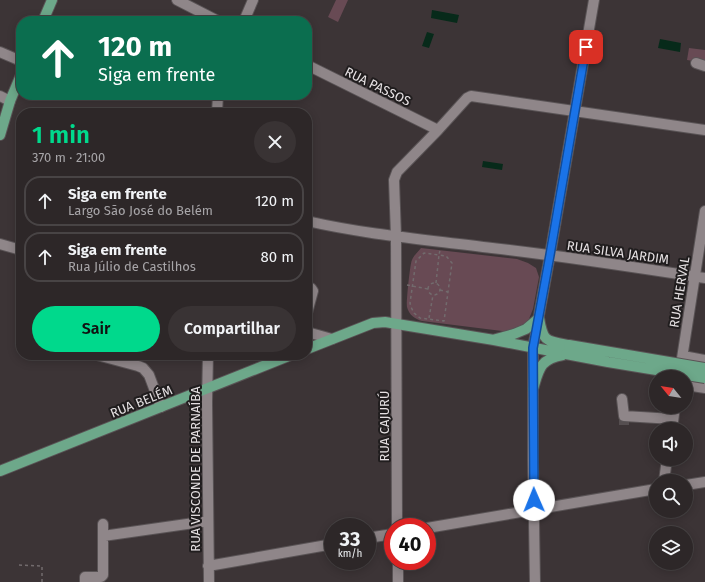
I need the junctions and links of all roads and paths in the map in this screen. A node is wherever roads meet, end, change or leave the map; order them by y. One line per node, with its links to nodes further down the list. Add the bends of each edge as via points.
1 (52, 0): 5 (main road)
2 (177, 0): 6 (street)
3 (253, 0): 7 (street)
4 (594, 0): 14 (street)
5 (46, 16)
6 (208, 16)
7 (246, 16)
8 (0, 52): 9 (street)
9 (16, 59)
10 (312, 67): 15 (street, RUA PASSOS)
11 (16, 87): 13 (main road)
12 (0, 96): 13 (street)
13 (10, 101): 17 (main road)
14 (575, 112): 15 (street, via 470,96); 16 (street); 25 (street)
15 (438, 130): 20 (street, RUA CAJURÚ, via 395,176)
16 (705, 130)
17 (0, 135)
18 (705, 211): 26 (street, RUA HERVAL)
19 (312, 222): 20 (street, RUA SILVA JARDIM)
20 (396, 236): 25 (street, RUA SILVA JARDIM); 37 (street, RUA CAJURÚ)
21 (0, 244): 23 (street)
22 (440, 248): 24 (path)
23 (16, 249)
24 (439, 255): 28 (path); 30 (path, via 424,253 416,261); 33 (path, via 446,256 452,263)
25 (550, 255): 26 (street, RUA SILVA JARDIM); 35 (street)
26 (694, 276): 27 (street, RUA SILVA JARDIM); 45 (street, RUA HERVAL)
27 (705, 278)
28 (436, 283): 31 (path); 32 (path)
29 (407, 285): 30 (path)
30 (413, 286): 31 (path); 36 (path, via 411,307 420,318)
31 (428, 289): 34 (path)
32 (440, 290): 33 (path); 34 (path, via 438,294)
33 (448, 292): 36 (path, via 444,321)
34 (433, 295): 36 (path)
35 (539, 318): 41 (main road, via 514,334); 43 (street); 44 (main road, via 542,334 547,340)
36 (429, 319): 38 (path)
37 (396, 324): 40 (main road, via 373,323); 41 (main road); 65 (street, RUA CAJURÚ)
38 (428, 324)
39 (312, 333): 40 (street)
40 (332, 339): 42 (main road)
41 (494, 340): 43 (main road)
42 (312, 347)
43 (533, 348): 44 (main road); 56 (street)
44 (567, 350): 50 (main road, bridge); 52 (main road, bridge, via 608,362); 56 (main road, via 543,364 538,371)
45 (682, 356): 49 (street); 51 (street, RUA HERVAL)
46 (116, 360): 58 (street, via 143,368)
47 (208, 360): 54 (street, RUA VISCONDE DE PARNAÍBA)
48 (278, 360): 54 (main road, RUA BELÉM)
49 (705, 360)
50 (705, 368)
51 (680, 370)
52 (705, 378)
53 (693, 385): 55 (street)
54 (207, 388): 58 (main road, RUA BELÉM); 66 (street, RUA VISCONDE DE PARNAÍBA)
55 (705, 388)
56 (533, 389): 64 (street)
57 (622, 399): 59 (street, via 624,416)
58 (162, 407): 60 (main road, RUA BELÉM)
59 (660, 422)
60 (0, 471)
61 (705, 482): 62 (street)
62 (693, 484)
63 (649, 490): 64 (street)
64 (534, 510): 68 (street); 78 (street)
65 (397, 518)
66 (208, 521): 69 (street); 72 (street, RUA VISCONDE DE PARNAÍBA)
67 (103, 524): 69 (street)
68 (436, 526)
69 (103, 536): 74 (street, via 102,576)
70 (324, 546): 72 (street)
71 (19, 565): 75 (path, via 42,566)
72 (208, 566): 76 (street, RUA VISCONDE DE PARNAÍBA)
73 (398, 570): 77 (street)
74 (85, 580)
75 (42, 582)
76 (208, 582)
77 (398, 582)
78 (535, 582)

